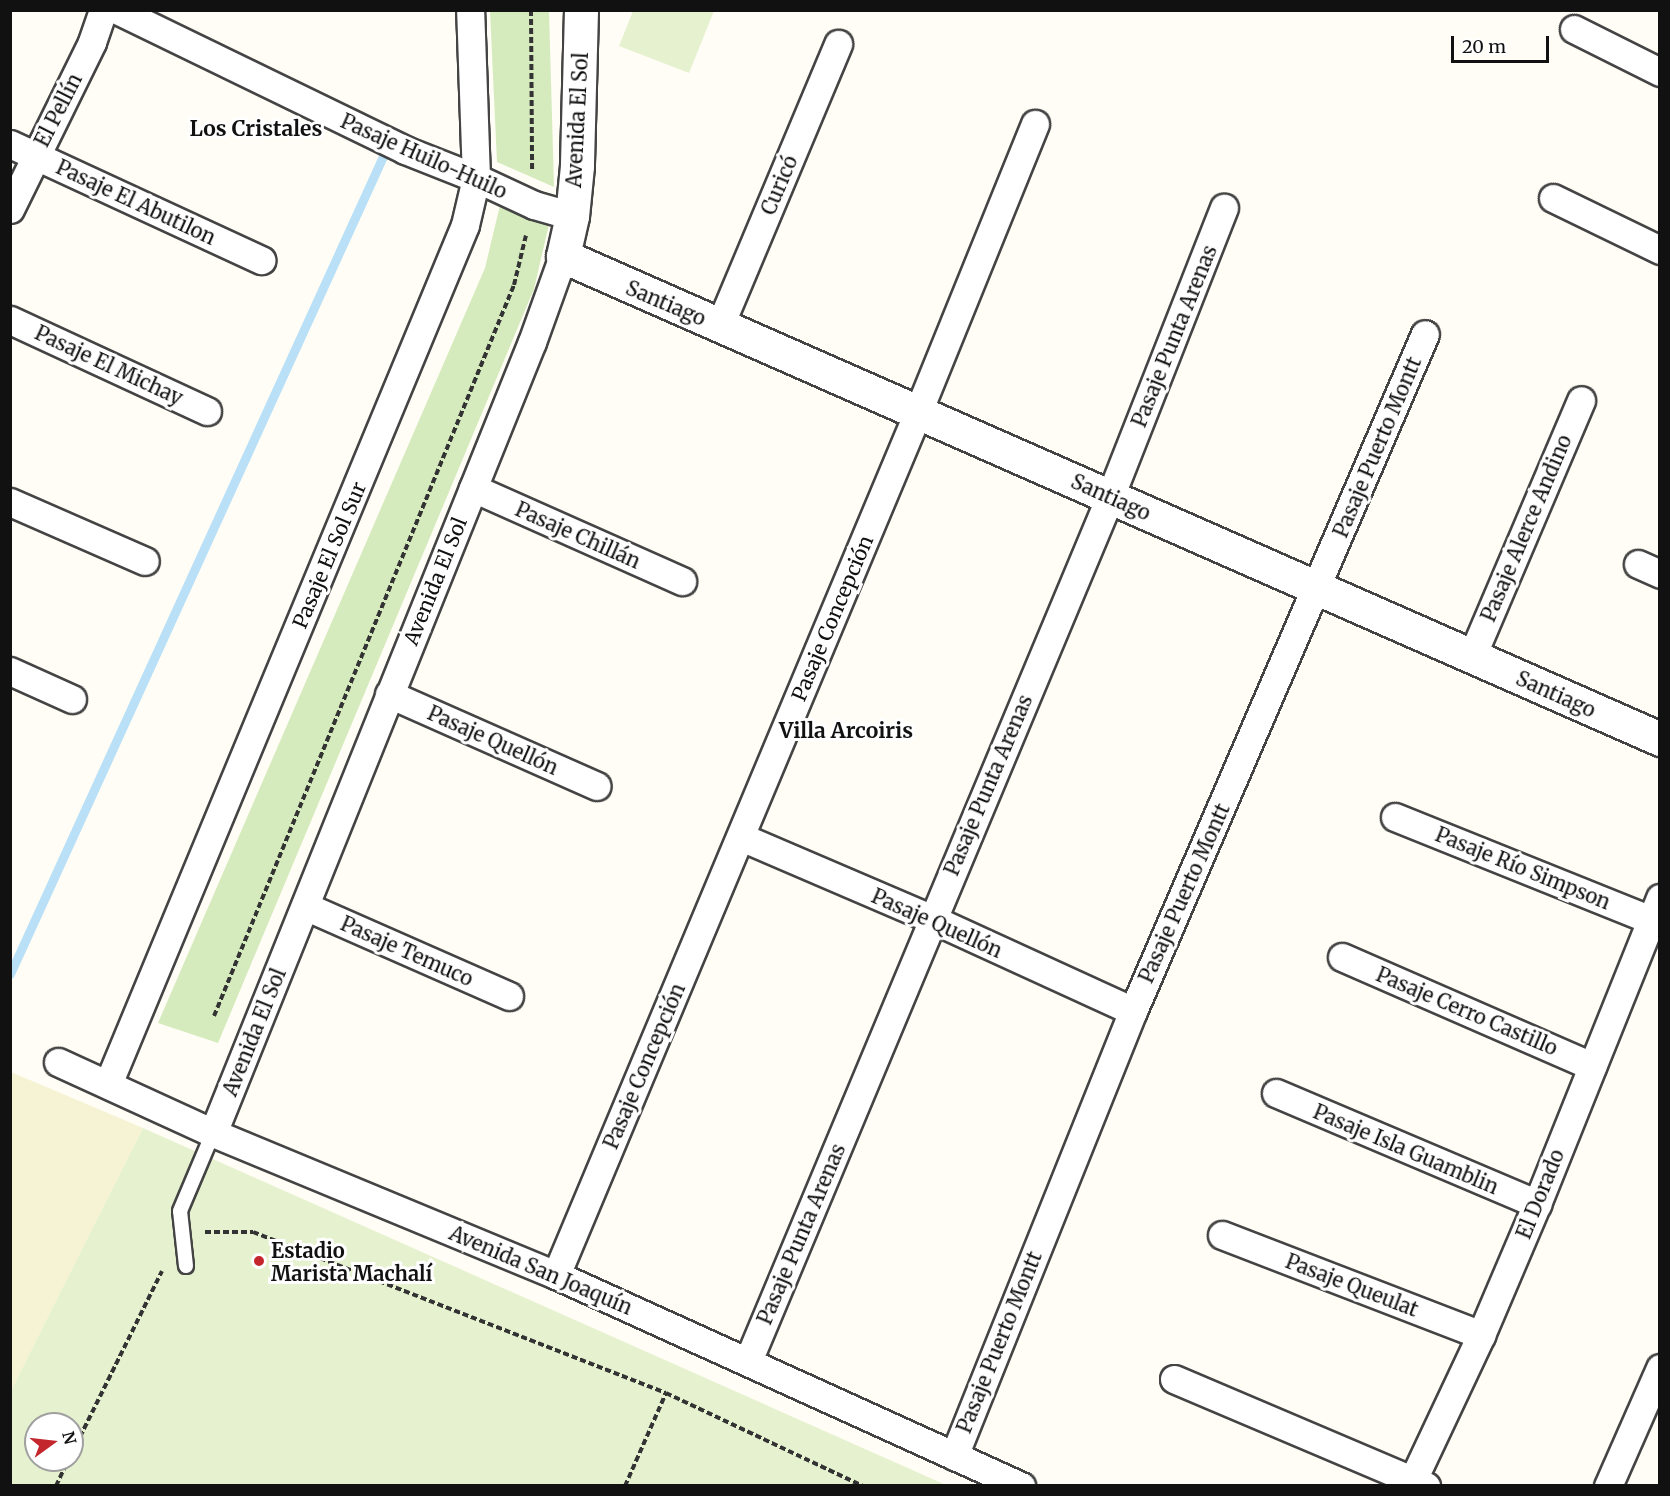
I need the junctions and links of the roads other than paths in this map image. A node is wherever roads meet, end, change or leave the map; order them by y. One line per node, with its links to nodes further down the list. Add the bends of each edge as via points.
1 (103, 10): 10 (street, El Pellín, via 92,42)
2 (117, 10): 11 (street, Pasaje Huilo-Huilo, via 405,150)
3 (470, 10): 11 (street, Pasaje El Sol Sur)
4 (581, 10): 15 (street, Avenida El Sol)
5 (1574, 29): 7 (street)
6 (838, 44): 20 (street, Curicó)
7 (1659, 72)
8 (1035, 124): 24 (street, Pasaje Concepción)
9 (10, 144): 10 (street, Pasaje El Abutilon)
10 (35, 155): 14 (street, El Pellín); 18 (street, Pasaje El Abutilon)
11 (476, 178): 15 (street, Pasaje Huilo-Huilo, via 534,205); 47 (street, Pasaje El Sol Sur, via 465,225 450,264)
12 (1553, 198): 16 (street)
13 (1224, 208): 26 (street, Pasaje Punta Arenas)
14 (10, 209)
15 (572, 216): 17 (street, Avenida El Sol)
16 (1659, 250)
17 (563, 256): 20 (street, Santiago); 25 (street, Avenida El Sol)
18 (261, 260)
19 (10, 320): 23 (street, Pasaje El Michay)
20 (720, 326): 24 (street, Santiago)
21 (1425, 334): 30 (street, Pasaje Puerto Montt)
22 (1581, 400): 31 (street, Pasaje Alerce Andino)
23 (207, 411)
24 (918, 412): 26 (street, Santiago); 38 (street, Pasaje Concepción)
25 (473, 488): 29 (street, Pasaje Chillán); 33 (street, Avenida El Sol)
26 (1110, 497): 30 (street, Santiago); 41 (street, Pasaje Punta Arenas)
27 (10, 502): 28 (street)
28 (145, 561)
29 (682, 581)
30 (1317, 588): 31 (street, Santiago); 44 (street, Pasaje Puerto Montt)
31 (1472, 656): 35 (street, Santiago)
32 (10, 671): 34 (street)
33 (389, 694): 36 (street, Pasaje Quellón); 39 (street, Avenida El Sol)
34 (72, 699)
35 (1659, 740)
36 (597, 786)
37 (1395, 817): 40 (street, Pasaje Río Simpson)
38 (741, 837): 41 (street, Pasaje Quellón); 53 (street, Pasaje Concepción)
39 (305, 906): 43 (street, Pasaje Temuco); 49 (street, Avenida El Sol)
40 (1655, 909): 46 (street, El Dorado)
41 (932, 919): 44 (street, Pasaje Quellón); 55 (street, Pasaje Punta Arenas)
42 (1342, 957): 46 (street, Pasaje Cerro Castillo)
43 (509, 996)
44 (1132, 1011): 58 (street, Pasaje Puerto Montt)
45 (58, 1062): 47 (street, Avenida San Joaquín)
46 (1592, 1066): 50 (street, El Dorado)
47 (108, 1084): 49 (street, Avenida San Joaquín)
48 (1276, 1093): 50 (street, Pasaje Isla Guamblin)
49 (213, 1133): 52 (lane, via 180,1211); 53 (street, Avenida San Joaquín)
50 (1537, 1204): 54 (street, El Dorado)
51 (1222, 1235): 54 (street, Pasaje Queulat)
52 (186, 1266)
53 (556, 1275): 55 (street, Avenida San Joaquín)
54 (1481, 1335): 59 (street, El Dorado)
55 (748, 1361): 58 (street, Avenida San Joaquín)
56 (1659, 1368): 61 (street)
57 (1174, 1379): 59 (street)
58 (954, 1456): 60 (street, Avenida San Joaquín)
59 (1416, 1484)
60 (1021, 1485)
61 (1608, 1485)

